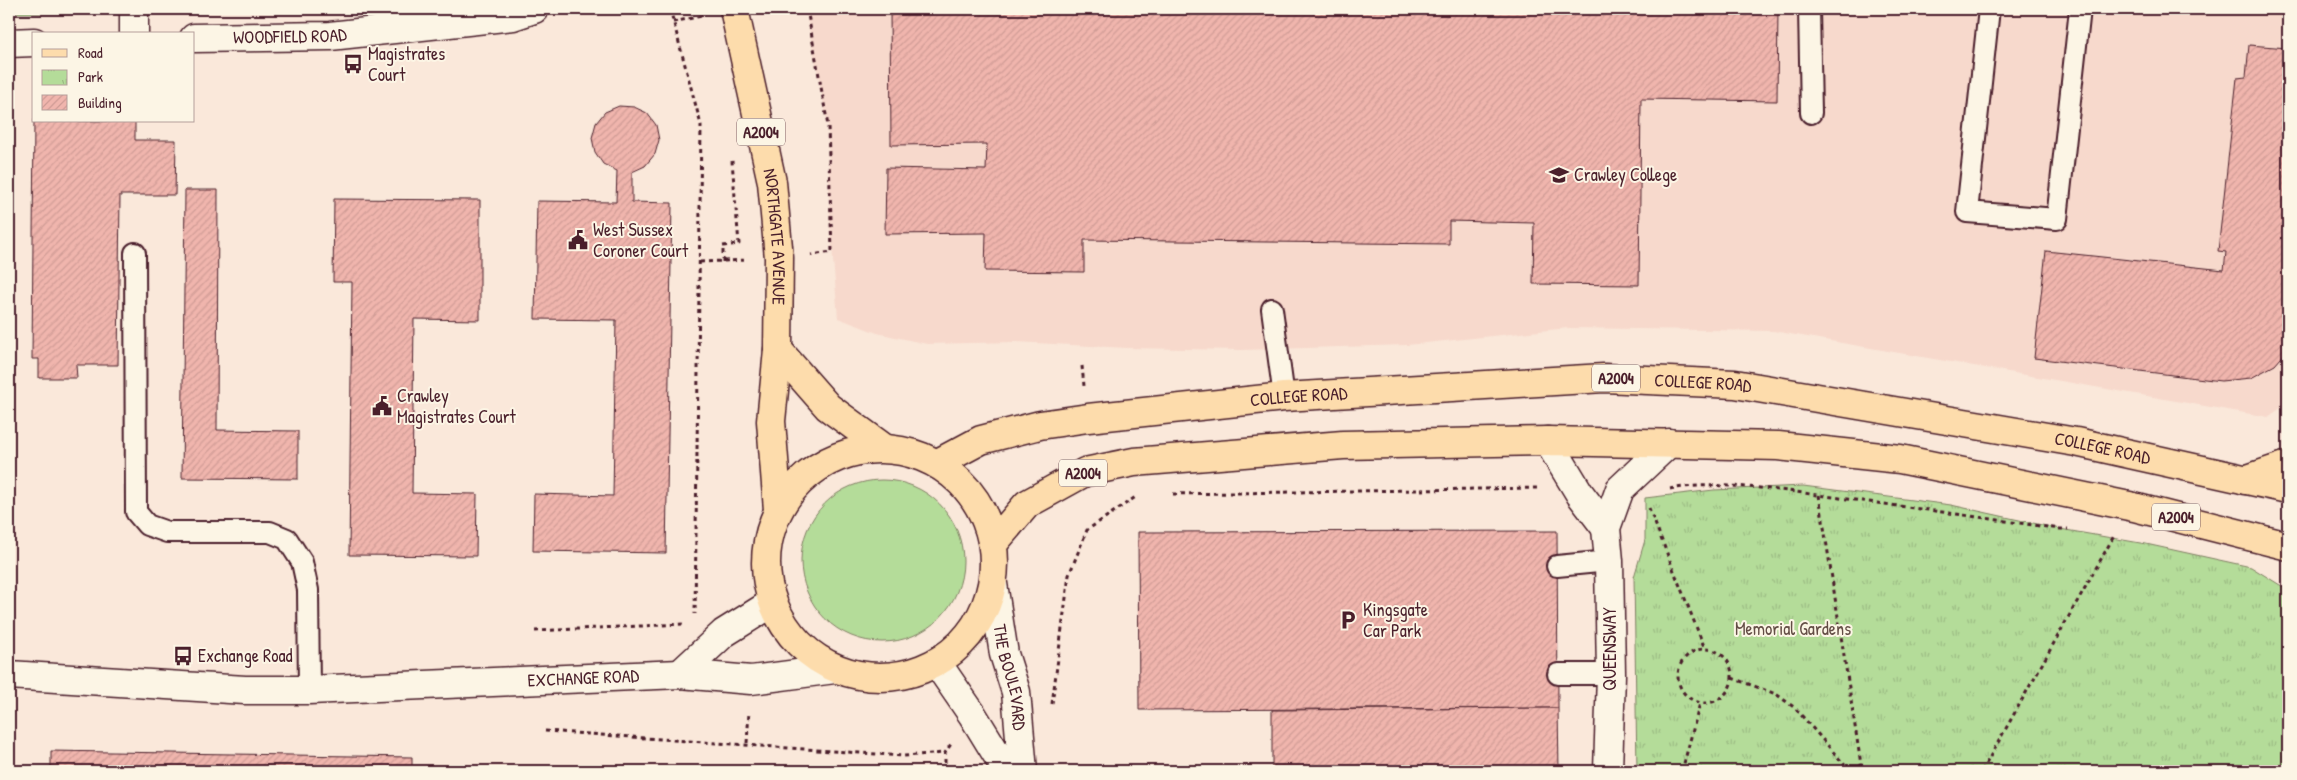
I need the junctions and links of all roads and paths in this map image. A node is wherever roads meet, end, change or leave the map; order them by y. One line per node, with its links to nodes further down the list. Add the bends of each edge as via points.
1 (134, 9): 11 (street)
2 (534, 9): 12 (street, WOODFIELD ROAD, via 513,16 330,36)
3 (670, 9): 20 (path, via 701,125)
4 (695, 9): 10 (path)
5 (734, 9): 23 (main road, NORTHGATE AVENUE / A2004, via 772,182 779,258)
6 (807, 9): 18 (path, via 828,126 832,252)
7 (1809, 9): 15 (lane)
8 (1989, 9): 9 (lane, via 1967,212 2057,219)
9 (2080, 9)
10 (703, 25)
11 (134, 32)
12 (195, 38)
13 (32, 42): 14 (street)
14 (9, 43)
15 (1811, 113)
16 (732, 160): 21 (path, via 739,244 723,246)
17 (135, 253): 62 (lane, via 136,512 147,525 167,532 270,532 287,539 302,562 308,590)
18 (806, 256)
19 (746, 260): 21 (path)
20 (700, 262): 21 (path); 50 (path)
21 (723, 262)
22 (1272, 309): 26 (lane)
23 (778, 350): 29 (main road, via 828,407); 40 (main road, NORTHGATE AVENUE / A2004, via 771,421)
24 (1082, 366): 25 (path)
25 (1085, 395)
26 (1284, 398): 30 (main road, COLLEGE ROAD / A2004, via 1040,425 982,440); 32 (main road, COLLEGE ROAD / A2004, via 1604,378 1735,384 2076,442)
27 (1548, 441): 28 (main road, A2004); 36 (street); 44 (main road, A2004, via 1343,445 1134,462 1085,472 1026,504)
28 (1668, 443): 39 (street, QUEENSWAY, via 1620,489); 45 (main road, A2004, via 1778,446 1900,459 2134,506)
29 (884, 448): 30 (main road, via 912,452); 40 (main road, via 854,450 825,461 801,479)
30 (938, 463): 44 (main road, via 964,484 983,512)
31 (2288, 465): 32 (main road)
32 (2244, 480): 34 (main road, COLLEGE ROAD / A2004)
33 (1668, 489): 38 (path, via 1686,486 1776,489)
34 (2288, 489)
35 (1169, 494): 36 (path, via 1556,488)
36 (1580, 494): 41 (street)
37 (1139, 495): 63 (path, via 1087,530 1069,575)
38 (1819, 495): 42 (path, via 2060,529); 73 (path)
39 (1616, 497): 41 (street, QUEENSWAY); 53 (path, via 1645,498)
40 (778, 510): 49 (main road, via 766,547 767,585)
41 (1606, 528): 46 (street, QUEENSWAY)
42 (2078, 528)
43 (2116, 533): 74 (path)
44 (994, 544): 48 (main road)
45 (2288, 546)
46 (1608, 561): 47 (lane); 58 (street, QUEENSWAY)
47 (1558, 566)
48 (993, 584): 54 (main road, via 983,616 963,643); 69 (street, THE BOULEVARD, via 1004,654 1016,692)
49 (772, 603): 52 (street); 55 (main road, via 804,650)
50 (694, 624): 51 (path); 52 (path)
51 (535, 632)
52 (724, 634): 56 (street)
53 (1705, 649): 60 (path, via 1714,650 1728,661); 64 (path, via 1688,655 1679,670 1681,687)
54 (937, 663): 55 (main road, via 905,676 871,678); 68 (street, THE BOULEVARD)
55 (835, 670): 61 (street, EXCHANGE ROAD)
56 (680, 674): 61 (street, EXCHANGE ROAD); 62 (street, EXCHANGE ROAD)
57 (1558, 674): 58 (lane)
58 (1611, 674): 70 (street, QUEENSWAY)
59 (9, 675): 62 (street, EXCHANGE ROAD, via 245,690)
60 (1732, 678): 64 (path, via 1731,687 1725,695 1709,703); 72 (path, via 1776,694 1795,708)
61 (751, 680): 66 (path)
62 (309, 690)
63 (1052, 694)
64 (1700, 703): 71 (path)
65 (544, 731): 66 (path)
66 (747, 743): 67 (path, via 904,756 945,753)
67 (945, 771)
68 (1007, 771)
69 (1022, 771)
70 (1608, 771)
71 (1682, 771)
72 (1850, 771)
73 (1862, 771)
74 (1982, 771)

